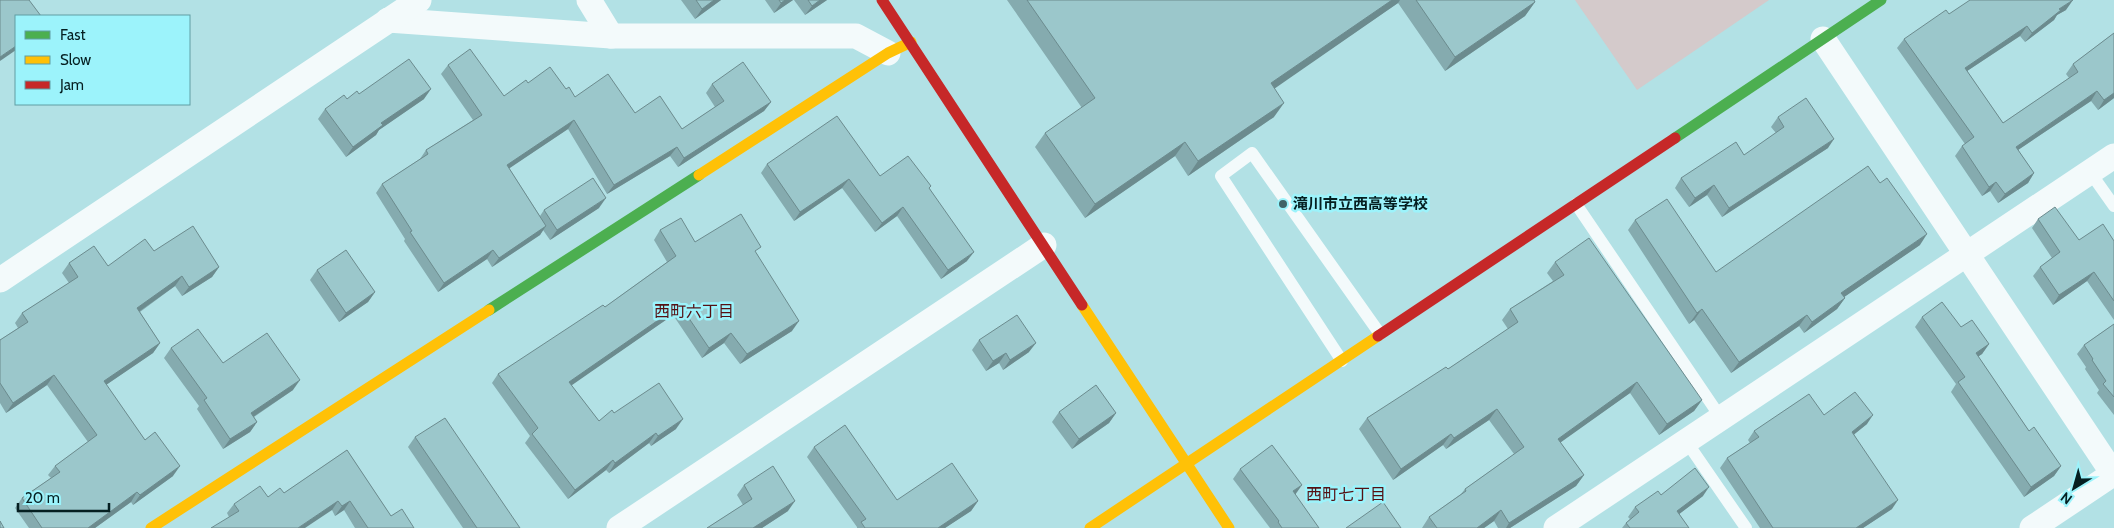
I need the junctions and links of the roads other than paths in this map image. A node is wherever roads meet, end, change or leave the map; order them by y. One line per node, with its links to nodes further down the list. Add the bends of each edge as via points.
1 (419, 0): 5 (street)
2 (589, 0): 6 (street)
3 (882, 0): 8 (street)
4 (1881, 0): 7 (street)
5 (388, 20): 6 (street); 16 (street)
6 (611, 36): 9 (street, via 856,36)
7 (1823, 39): 12 (street); 15 (street)
8 (911, 42): 9 (street); 14 (street)
9 (888, 53): 23 (street)
10 (2114, 156): 11 (street)
11 (2090, 172): 13 (lane); 15 (street)
12 (1576, 204): 17 (street); 19 (lane)
13 (2114, 206)
14 (1044, 245): 21 (street); 24 (street)
15 (1966, 254): 19 (street); 22 (street)
16 (0, 280)
17 (1380, 334): 18 (street); 18 (lane, via 1252,152 1221,176)
18 (1342, 361): 21 (street)
19 (1721, 418): 20 (street)
20 (1686, 441): 27 (street); 28 (lane)
21 (1187, 464): 25 (street); 26 (street)
22 (2111, 465): 29 (street)
23 (151, 528)
24 (619, 528)
25 (1090, 528)
26 (1229, 528)
27 (1556, 528)
28 (1746, 528)
29 (2032, 528)

